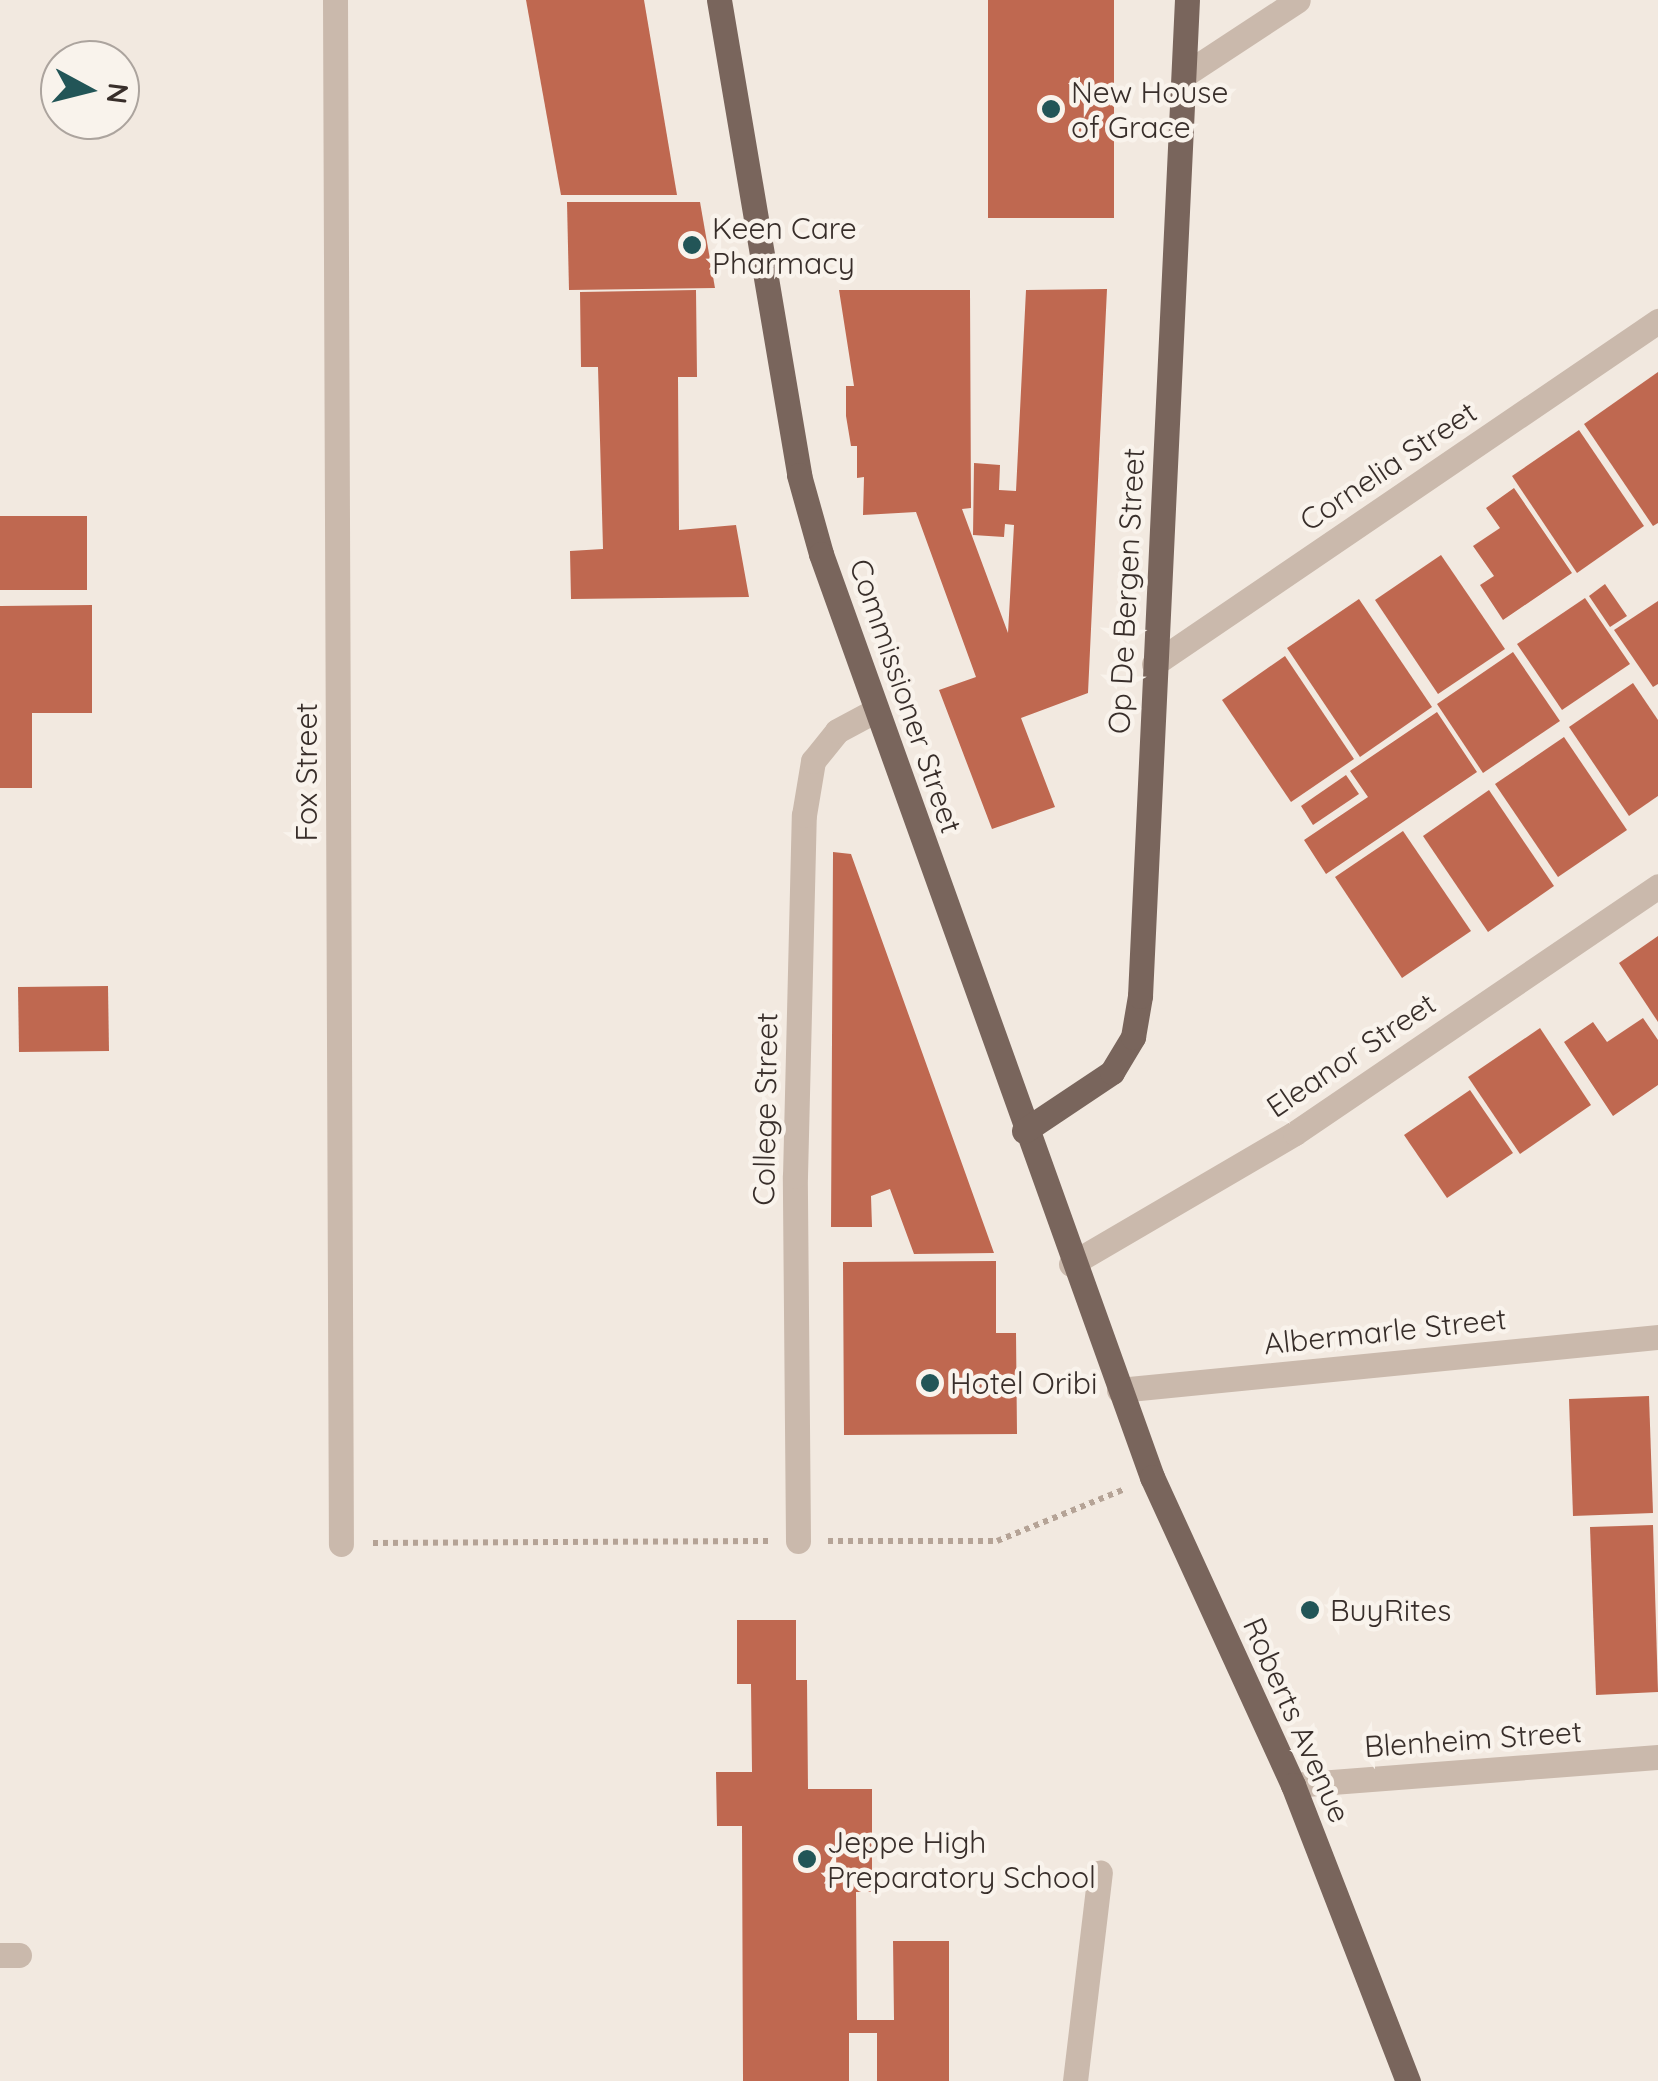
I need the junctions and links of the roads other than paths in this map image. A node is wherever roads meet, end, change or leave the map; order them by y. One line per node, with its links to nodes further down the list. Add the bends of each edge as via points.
1 (335, 0): 15 (street, Fox Street)
2 (719, 0): 8 (main road, Commissioner Street, via 800,475)
3 (1187, 0): 5 (main road, Op De Bergen Street)
4 (1298, 0): 5 (street)
5 (1184, 76): 7 (main road, Op De Bergen Street)
6 (1658, 321): 7 (street, Cornelia Street)
7 (1154, 664): 10 (main road, Op De Bergen Street, via 1133,1037 1102,1080)
8 (876, 710): 10 (main road, Commissioner Street); 14 (street, College Street, via 837,731 813,761 804,815 795,1176)
9 (1658, 886): 11 (street, Eleanor Street, via 1295,1133)
10 (1024, 1131): 11 (main road, Commissioner Street)
11 (1072, 1264): 13 (main road, Commissioner Street)
12 (1658, 1337): 13 (street, Albermarle Street)
13 (1119, 1390): 17 (main road, Roberts Avenue)
14 (798, 1541)
15 (341, 1544)
16 (1658, 1757): 17 (street, Blenheim Street)
17 (1293, 1786): 20 (main road, Roberts Avenue)
18 (1100, 1872): 19 (street)
19 (1075, 2081)
20 (1408, 2081)

